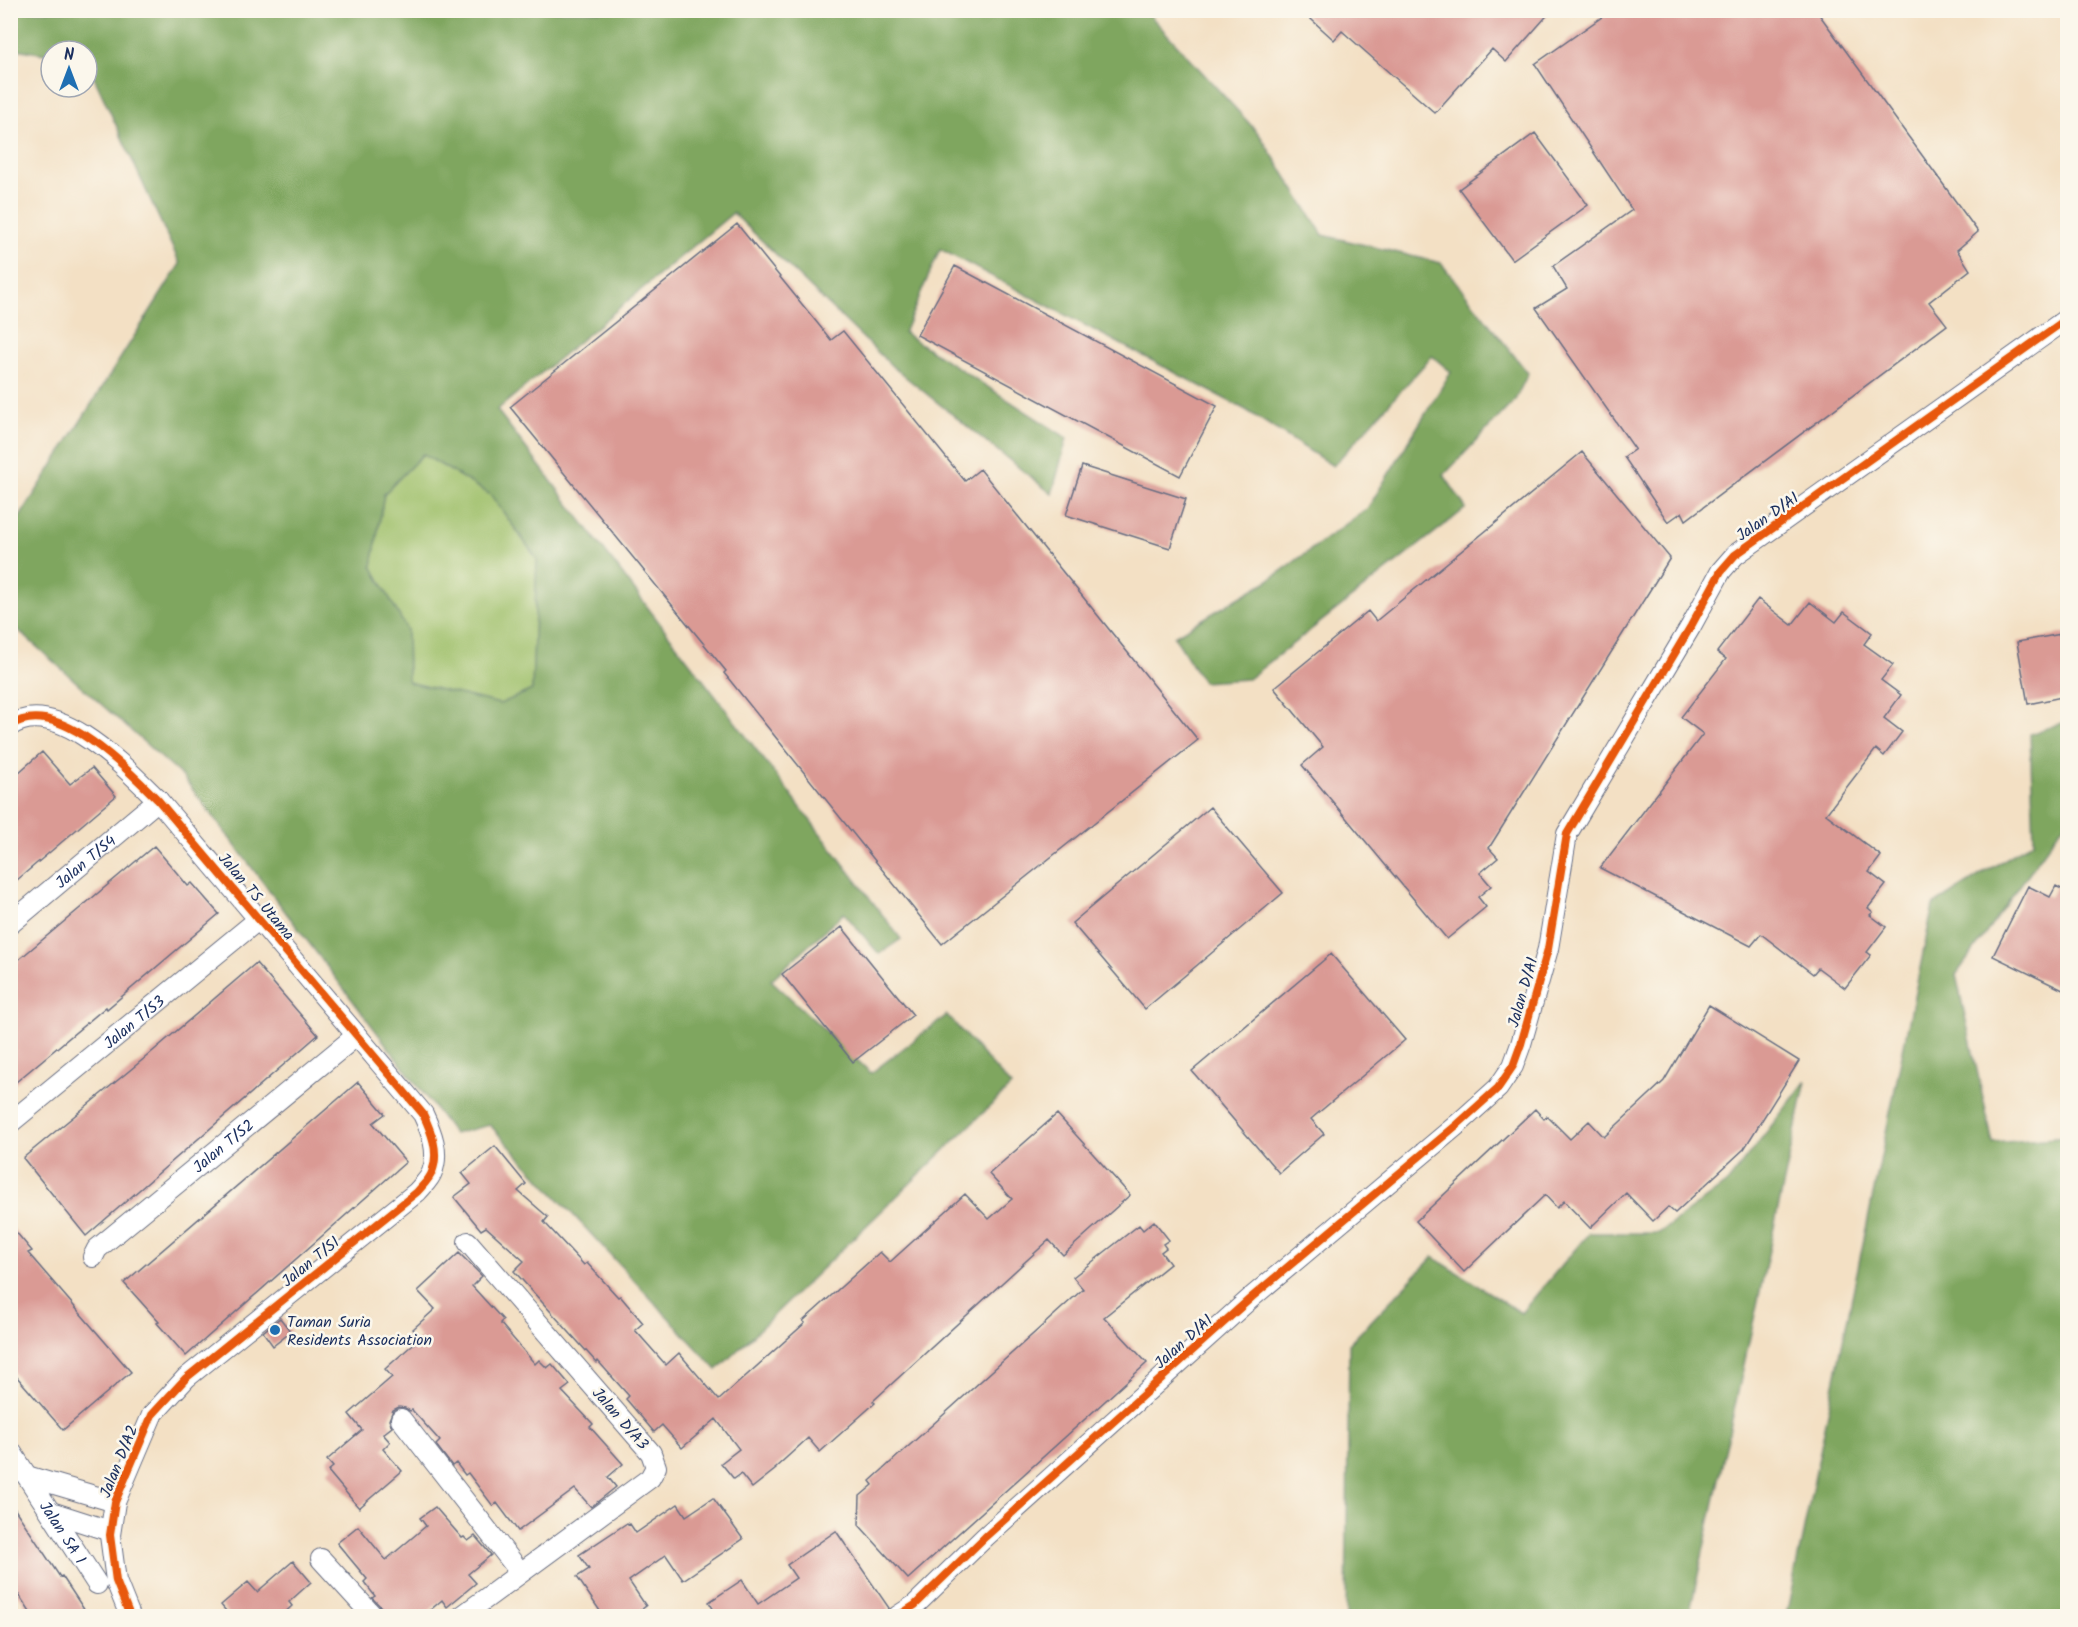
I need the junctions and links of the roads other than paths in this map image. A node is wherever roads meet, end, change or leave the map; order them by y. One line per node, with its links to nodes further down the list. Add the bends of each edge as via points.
1 (2067, 318): 24 (street, Jalan D/A1, via 1736,555 1721,571 1567,834 1548,949 1521,1044 1513,1066 1498,1088 1252,1297)
2 (19, 722): 3 (street, Jalan TS Utama, via 44,719 81,733)
3 (158, 800): 4 (street, Jalan TS Utama); 5 (street, Jalan T/S4)
4 (259, 919): 6 (street, Jalan TS Utama); 7 (street, Jalan T/S3)
5 (10, 924)
6 (356, 1036): 8 (street, Jalan TS Utama, via 423,1114); 10 (street, Jalan T/S2, via 97,1249)
7 (10, 1123)
8 (432, 1133): 11 (street, Jalan T/S1, via 432,1172 417,1192)
9 (468, 1242): 19 (street, Jalan D/A3, via 651,1453 656,1467 650,1478)
10 (93, 1257)
11 (171, 1392): 15 (street, Jalan D/A2, via 152,1415)
12 (401, 1419): 19 (street)
13 (10, 1450): 14 (street, Jalan SA 1)
14 (27, 1476): 15 (street); 16 (street, Jalan SA 1)
15 (115, 1502): 17 (street, Jalan D/A2)
16 (51, 1512): 17 (street, Jalan SA 1); 20 (street, Jalan SA 1)
17 (110, 1531): 21 (street, Jalan D/A2, via 116,1581)
18 (321, 1559): 22 (street)
19 (520, 1572): 23 (street, Jalan D/A3)
20 (97, 1584)
21 (130, 1617)
22 (373, 1617)
23 (462, 1617)
24 (898, 1617)

